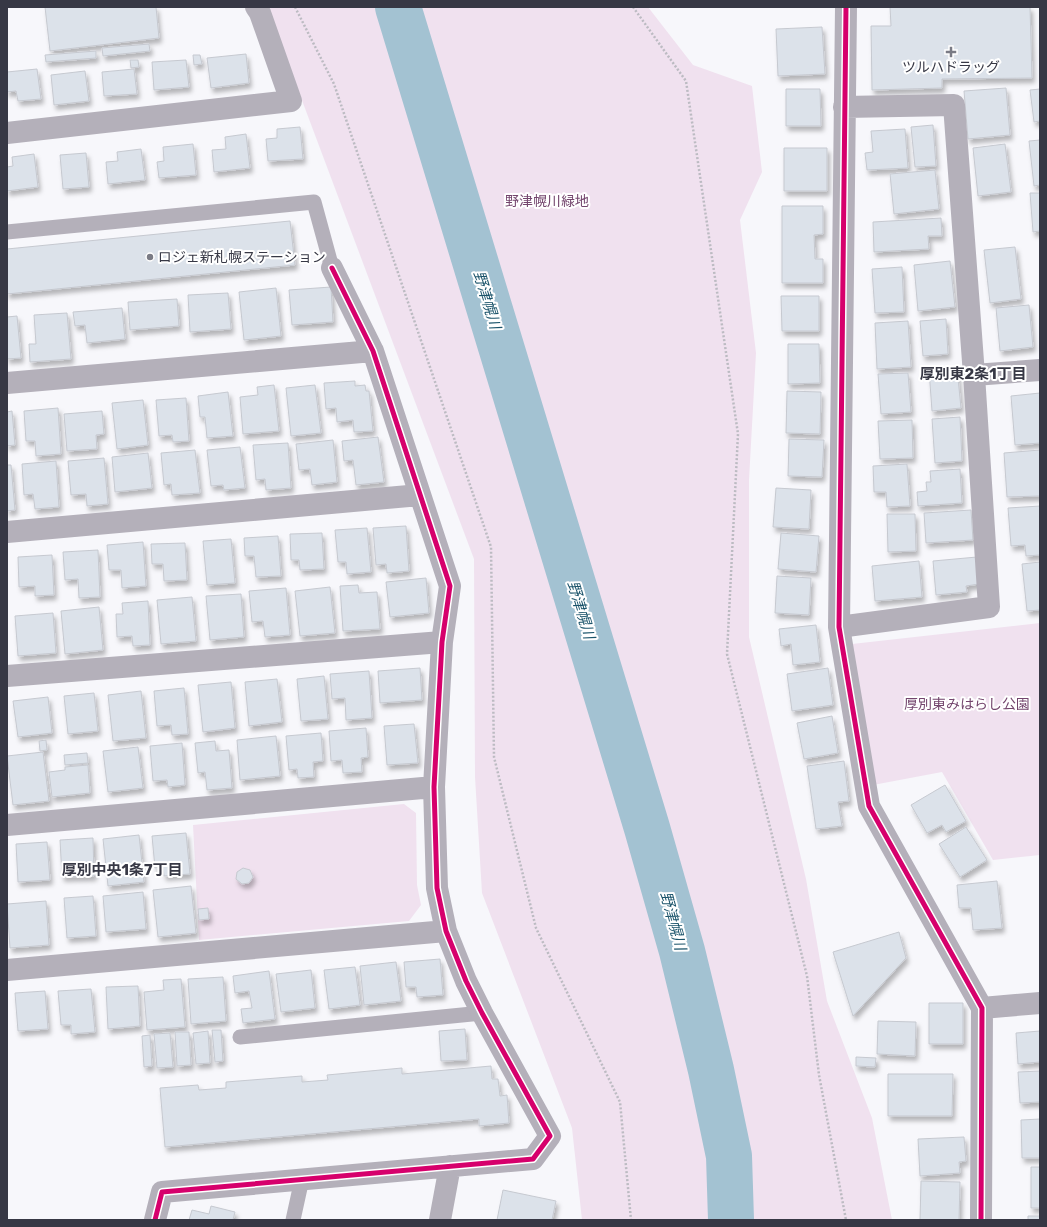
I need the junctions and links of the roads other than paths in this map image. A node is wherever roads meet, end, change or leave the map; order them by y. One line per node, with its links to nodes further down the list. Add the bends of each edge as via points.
1 (256, 7): 4 (street, via 291,101)
2 (846, 7): 3 (street)
3 (844, 107): 9 (street, via 954,105); 13 (street)
4 (7, 133)
5 (7, 232): 6 (lane, via 314,202)
6 (332, 268): 7 (street)
7 (373, 351): 10 (street); 11 (street)
8 (1040, 370): 9 (street)
9 (974, 375): 13 (street, via 989,607)
10 (7, 382)
11 (420, 495): 12 (street); 14 (street, via 450,586)
12 (7, 532)
13 (839, 628): 21 (street, via 869,806)
14 (442, 642): 15 (street); 16 (street)
15 (7, 676)
16 (434, 787): 17 (street); 18 (street, via 437,888)
17 (7, 825)
18 (446, 931): 19 (street); 22 (street)
19 (7, 970)
20 (1040, 1003): 21 (street)
21 (982, 1008): 29 (street)
22 (482, 1013): 23 (lane); 24 (street, via 550,1136 533,1158)
23 (240, 1037)
24 (450, 1166): 25 (street); 28 (street)
25 (302, 1179): 26 (street, via 162,1192); 27 (lane)
26 (155, 1220)
27 (293, 1220)
28 (440, 1220)
29 (981, 1220)

